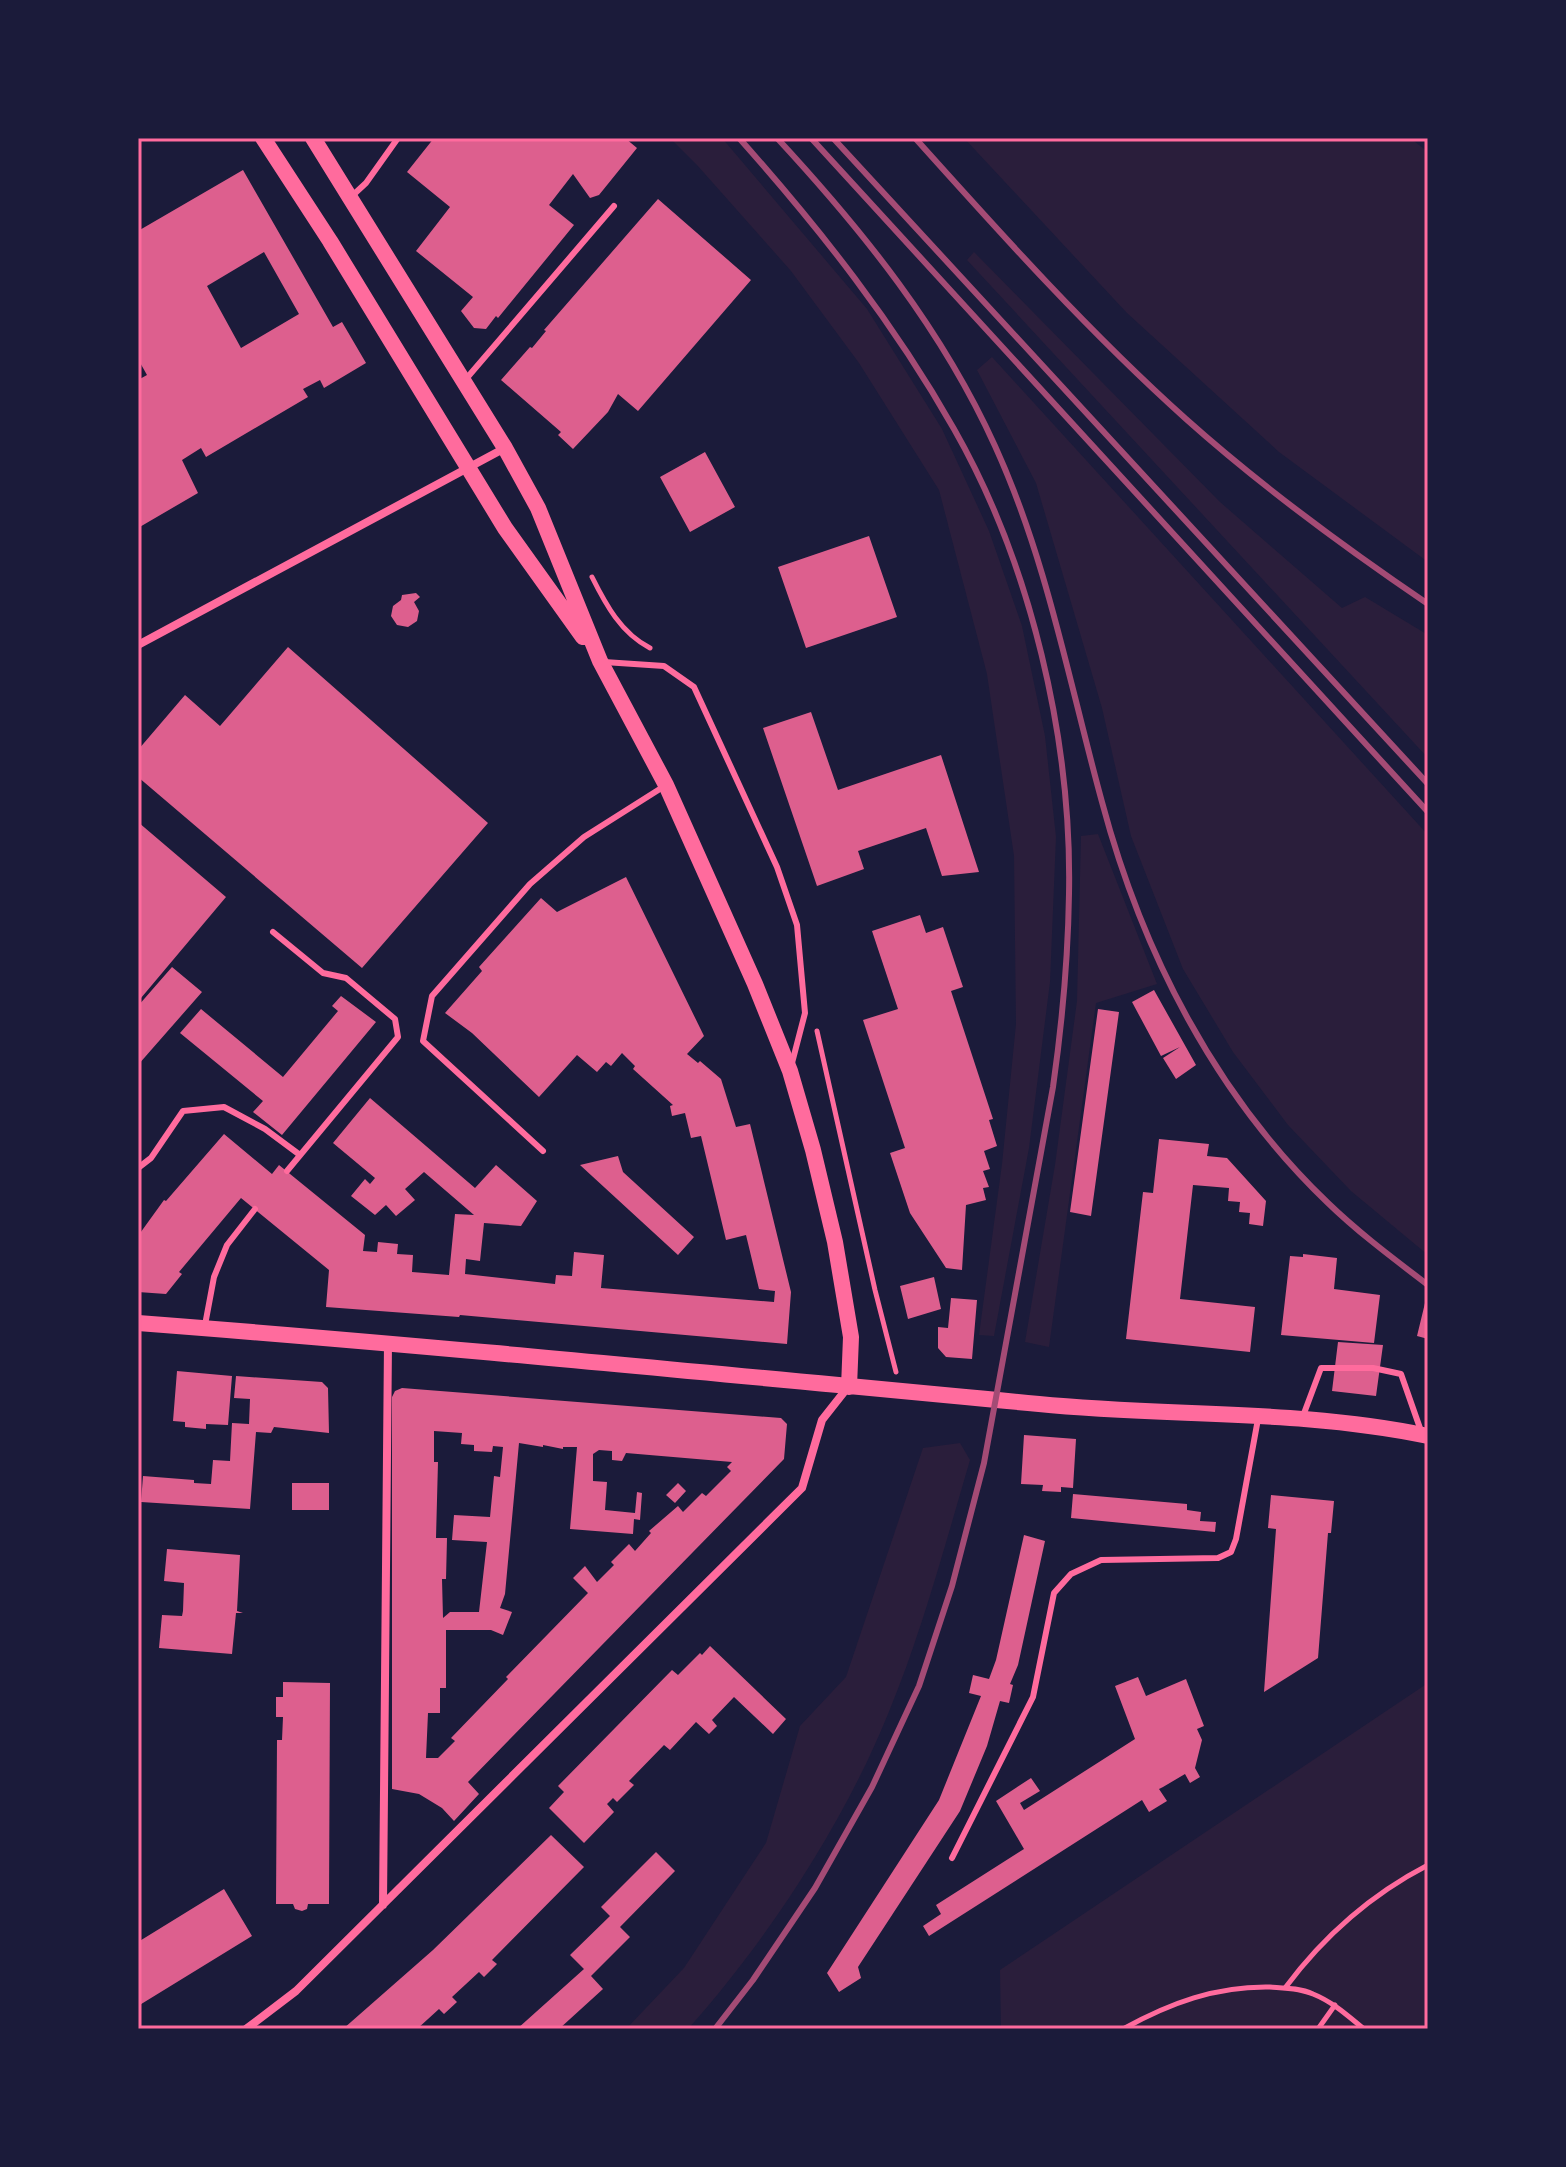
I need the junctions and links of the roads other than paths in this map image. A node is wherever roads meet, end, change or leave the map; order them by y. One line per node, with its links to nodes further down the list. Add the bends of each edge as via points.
1 (263, 138): 8 (main road)
2 (313, 138): 4 (main road)
3 (398, 138): 4 (lane)
4 (350, 198): 6 (main road)
5 (614, 206): 6 (lane)
6 (463, 381): 7 (main road)
7 (505, 448): 8 (street); 10 (main road, via 538,508)
8 (469, 468): 9 (street); 10 (main road)
9 (138, 645)
10 (600, 661): 11 (main road); 13 (lane, via 664,666 694,687 713,728 777,867 797,925 805,1013)
11 (666, 785): 13 (main road); 14 (lane, via 584,837 530,884 432,996 423,1041)
12 (273, 932): 15 (lane, via 323,973 346,978 395,1019 398,1037)
13 (790, 1071): 22 (main road, via 835,1242 851,1337)
14 (543, 1151)
15 (300, 1155): 16 (lane, via 224,1107 183,1111 151,1158); 17 (lane)
16 (138, 1168)
17 (287, 1171)
18 (255, 1209): 20 (lane, via 227,1245)
19 (138, 1323): 20 (main road)
20 (204, 1328): 21 (main road)
21 (388, 1342): 22 (main road); 27 (street)
22 (849, 1387): 23 (main road, via 1045,1405); 27 (street, via 822,1420 802,1488)
23 (1258, 1416): 24 (main road); 26 (lane, via 1231,1552 1218,1558 1101,1560 1071,1574 1054,1593 1033,1697)
24 (1302, 1418): 25 (main road); 25 (lane, via 1321,1368 1373,1368 1401,1374)
25 (1425, 1435)
26 (952, 1858)
27 (383, 1905): 28 (street, via 296,1991)
28 (246, 2029)

